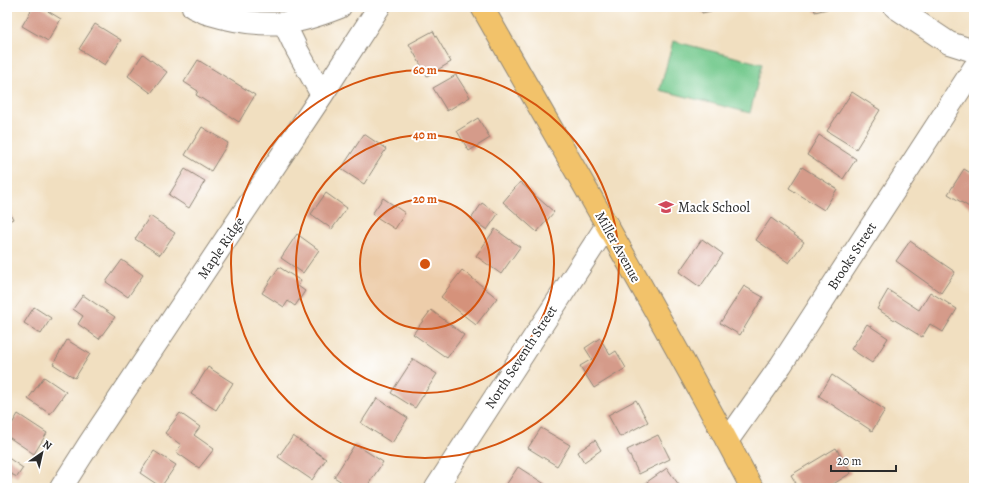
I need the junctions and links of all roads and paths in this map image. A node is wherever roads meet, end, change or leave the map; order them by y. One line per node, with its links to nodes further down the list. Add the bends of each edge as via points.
1 (193, 7): 6 (street, via 209,14 247,23)
2 (340, 7): 6 (street, via 317,16)
3 (379, 7): 9 (street, Maple Ridge)
4 (482, 7): 10 (main road, Miller Avenue)
5 (896, 7): 7 (street, via 949,43)
6 (284, 23): 9 (street)
7 (974, 51)
8 (974, 68): 11 (street, Brooks Street, via 781,365)
9 (322, 95): 12 (street, Maple Ridge)
10 (607, 225): 11 (main road, Miller Avenue); 13 (street, North Seventh Street)
11 (727, 441): 14 (main road, Miller Avenue)
12 (61, 488)
13 (436, 488)
14 (752, 488)

